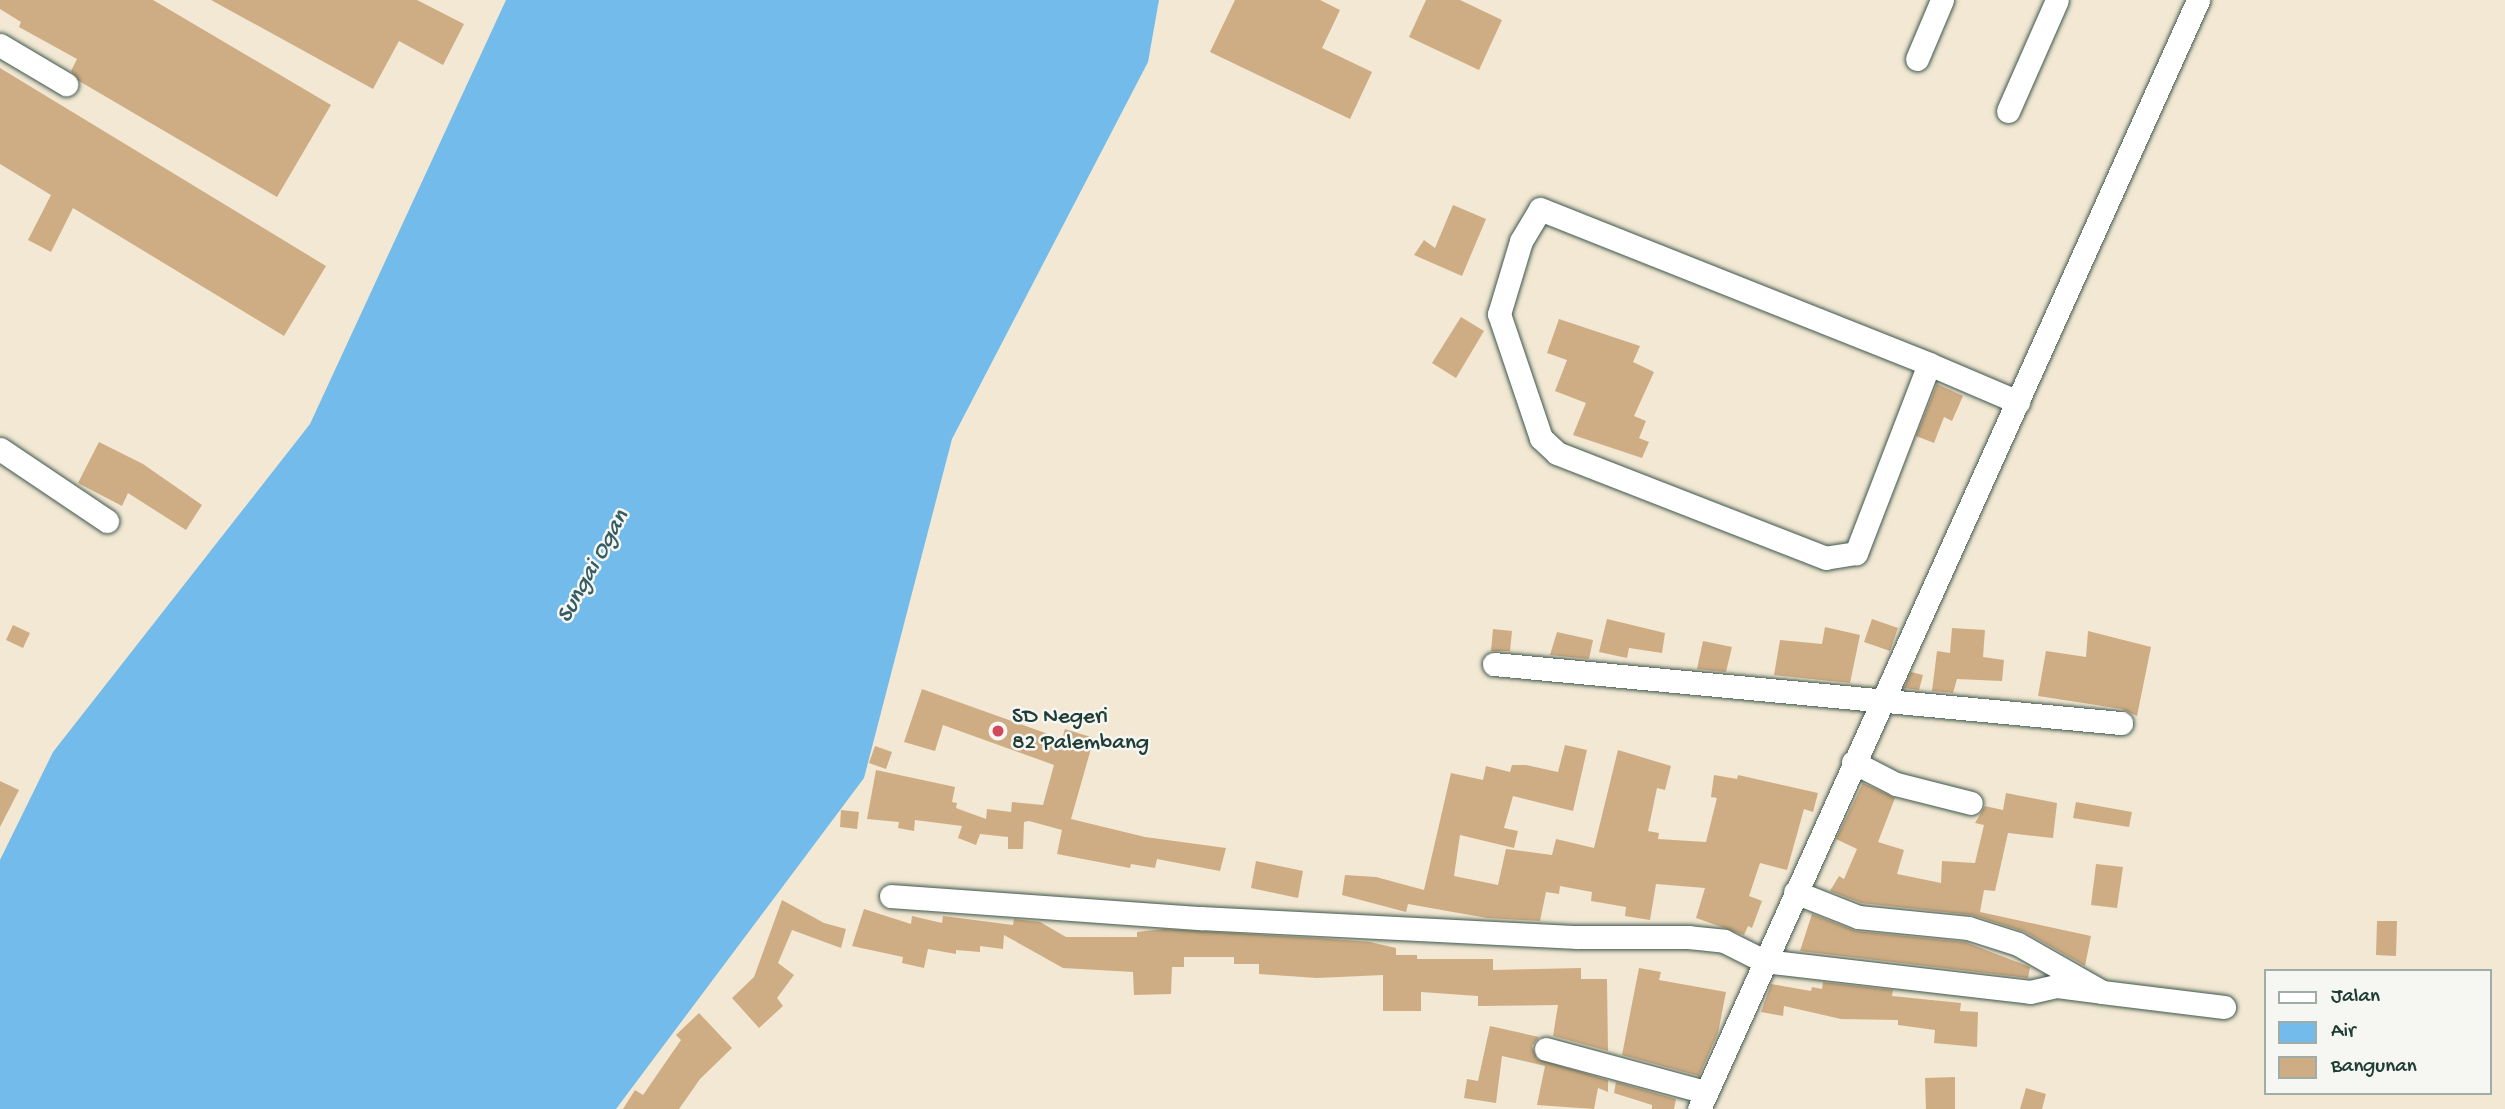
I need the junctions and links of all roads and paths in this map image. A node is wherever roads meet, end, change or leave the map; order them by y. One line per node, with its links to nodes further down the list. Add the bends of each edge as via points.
1 (1942, 0): 5 (street)
2 (2056, 0): 7 (street)
3 (2195, 1): 9 (street)
4 (0, 45): 6 (street)
5 (1917, 59)
6 (66, 84)
7 (2008, 111)
8 (1929, 364): 8 (street, via 1540,209 1521,241 1499,314 1541,438 1557,453 1826,558 1856,553); 9 (street)
9 (2018, 402): 13 (street)
10 (0, 449): 11 (street)
11 (107, 521)
12 (1494, 664): 13 (street)
13 (1884, 699): 14 (street); 15 (street)
14 (2121, 723)
15 (1853, 762): 16 (street, via 1896,784); 17 (street)
16 (1971, 803)
17 (1795, 892): 19 (street); 20 (street, via 1858,917 1968,928 2018,944)
18 (891, 896): 19 (street, via 1284,922 1578,937 1688,937 1724,941)
19 (1764, 961): 20 (street, via 2030,992); 23 (street)
20 (2059, 977): 21 (street, via 2102,992)
21 (2224, 1007)
22 (1546, 1049): 23 (street)
23 (1702, 1100)

